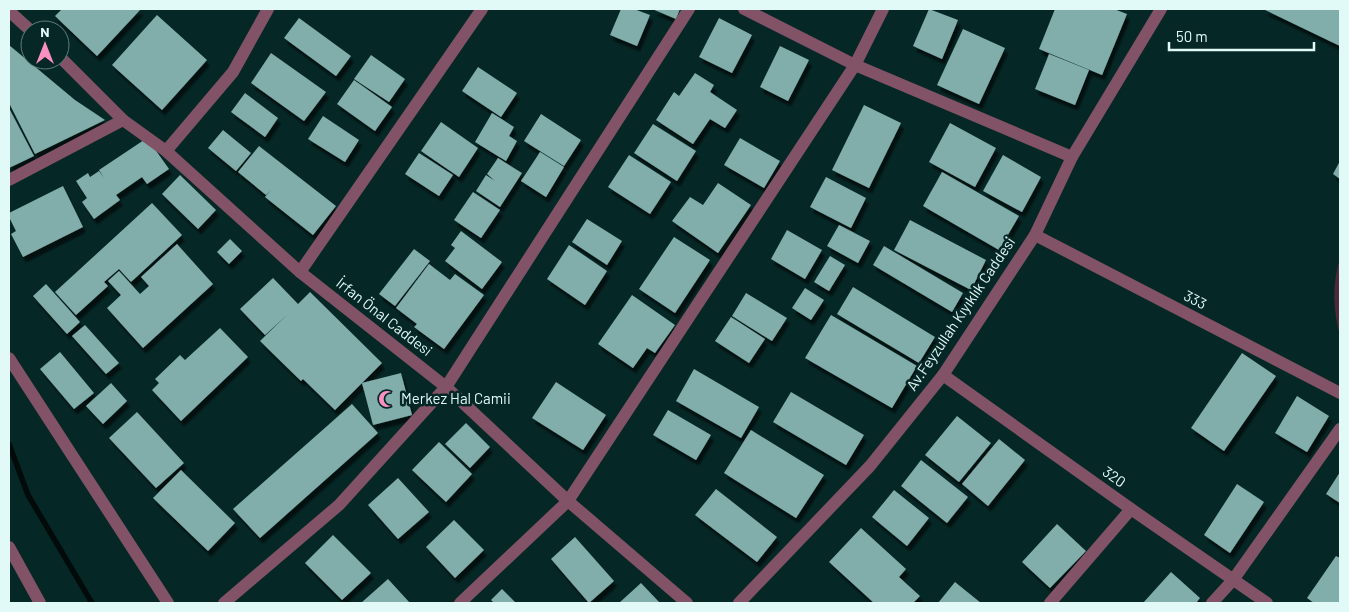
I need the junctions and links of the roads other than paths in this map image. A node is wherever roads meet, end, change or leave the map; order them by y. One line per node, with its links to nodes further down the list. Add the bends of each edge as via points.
1 (268, 9): 12 (street, via 233,72)
2 (482, 9): 16 (street)
3 (690, 9): 19 (street)
4 (744, 9): 9 (street)
5 (883, 9): 9 (street)
6 (1161, 9): 13 (street, Av.Feyzullah Kıyıklık Caddesi)
7 (9, 10): 8 (street)
8 (20, 20)
9 (855, 65): 13 (street); 22 (street)
10 (70, 67): 11 (street, İrfan Önal Caddesi)
11 (123, 120): 12 (street, İrfan Önal Caddesi); 14 (street)
12 (166, 151): 16 (street, İrfan Önal Caddesi)
13 (1072, 157): 15 (street, Av.Feyzullah Kıyıklık Caddesi)
14 (9, 180)
15 (1035, 235): 18 (street, Av.Feyzullah Kıyıklık Caddesi); 20 (street, 333)
16 (300, 272): 19 (street, İrfan Önal Caddesi)
17 (9, 358): 27 (street)
18 (944, 375): 23 (street, 320); 31 (street, Av.Feyzullah Kıyıklık Caddesi, via 870,466)
19 (446, 387): 22 (street, İrfan Önal Caddesi); 28 (street, via 339,505)
20 (1340, 393)
21 (1340, 429): 25 (street)
22 (568, 501): 29 (street); 30 (street, İrfan Önal Caddesi)
23 (1131, 509): 25 (street, 320); 32 (street)
24 (9, 548): 26 (street)
25 (1233, 580): 33 (street); 34 (street, 320)
26 (40, 603)
27 (168, 603)
28 (224, 603)
29 (460, 603)
30 (688, 603)
31 (740, 603)
32 (1050, 603)
33 (1212, 603)
34 (1267, 603)

